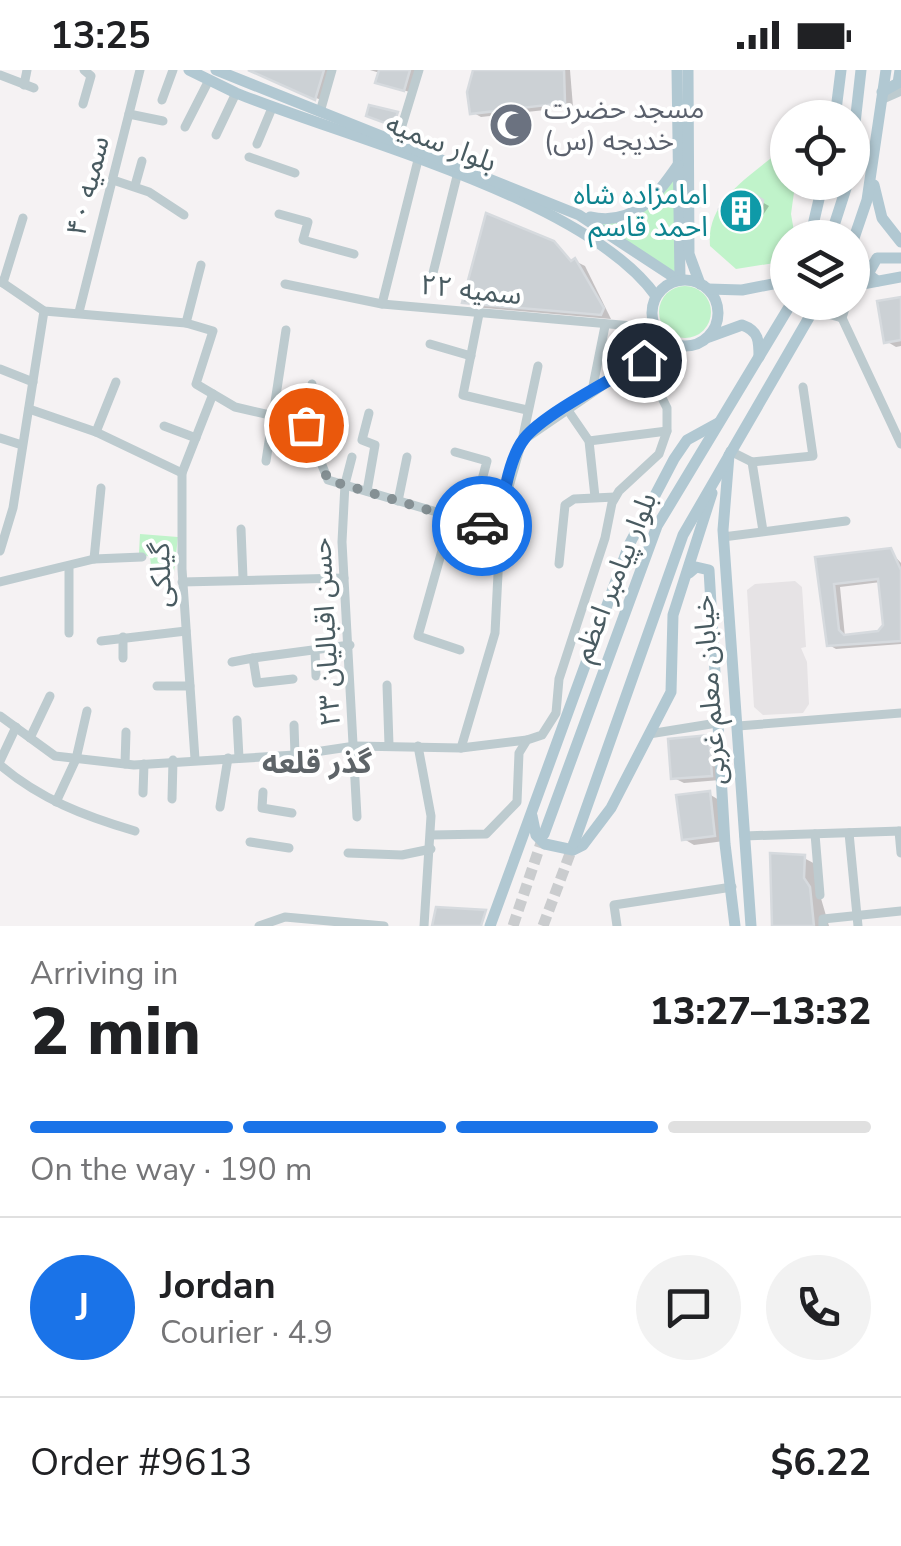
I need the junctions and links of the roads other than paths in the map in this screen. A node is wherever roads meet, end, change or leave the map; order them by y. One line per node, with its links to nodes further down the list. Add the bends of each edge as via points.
1 (27, 70): 14 (street, via 29,86)
2 (84, 70): 22 (street, via 92,76)
3 (140, 70): 25 (street, سمیه ۴۰)
4 (173, 70): 19 (street)
5 (189, 70): 15 (main road, بلوار سمیه)
6 (332, 70): 24 (street)
7 (419, 70): 29 (street)
8 (677, 70): 35 (main road)
9 (688, 70): 56 (main road, via 689,254)
10 (842, 70): 20 (main road)
11 (860, 70): 21 (main road)
12 (886, 70): 18 (main road)
13 (900, 70): 18 (main road, via 898,82)
14 (0, 75)
15 (213, 75): 16 (main road, بلوار سمیه); 27 (street)
16 (238, 81): 23 (main road, بلوار سمیه); 24 (main road, بلوار سمیه); 28 (street)
17 (901, 91): 18 (street)
18 (882, 96): 34 (main road)
19 (162, 100)
20 (838, 100)
21 (856, 100)
22 (83, 104)
23 (272, 108): 30 (street); 32 (main road, بلوار سمیه)
24 (320, 112): 29 (main road, بلوار سمیه)
25 (128, 114): 26 (street); 38 (street, سمیه ۴۰)
26 (163, 121)
27 (185, 127)
28 (216, 136)
29 (397, 142): 42 (main road, بلوار سمیه)
30 (257, 144)
31 (249, 157): 36 (street)
32 (418, 160): 37 (main road, بلوار سمیه); 58 (street)
33 (142, 161): 39 (street)
34 (873, 164): 44 (main road); 45 (main road, via 882,218)
35 (678, 166): 42 (main road, via 639,210 614,220); 51 (main road)
36 (295, 173)
37 (457, 176): 49 (street); 57 (main road, بلوار سمیه, via 554,216 627,262)
38 (113, 180): 39 (street); 60 (street, سمیه ۴۰)
39 (134, 186): 41 (street)
40 (279, 214): 46 (street, via 308,222 303,240)
41 (184, 215)
42 (580, 215): 51 (main road, بلوار سمیه)
43 (24, 218): 52 (street)
44 (858, 220)
45 (901, 242)
46 (354, 254)
47 (901, 258): 53 (main road, via 876,258 868,274)
48 (200, 264): 65 (street)
49 (433, 273)
50 (901, 278): 53 (main road)
51 (679, 280): 56 (main road); 57 (main road)
52 (1, 282): 59 (street)
53 (872, 282)
54 (285, 284): 58 (street, سمیه ۲۲)
55 (770, 284): 56 (main road)
56 (704, 286): 69 (main road, via 718,315)
57 (656, 296): 67 (main road)
58 (382, 304): 61 (street, سمیه ۲۲)
59 (44, 312): 60 (street); 77 (street)
60 (79, 312): 65 (street)
61 (479, 314): 66 (street, سمیه ۲۲); 72 (street)
62 (782, 320): 73 (main road, بلوار پیامبر اعظم)
63 (808, 320): 99 (main road)
64 (843, 320): 97 (street)
65 (186, 324): 82 (street, via 213,330 196,384)
66 (605, 326): 67 (street, سمیه ۲۲); 81 (street)
67 (655, 328): 70 (main road)
68 (286, 330): 87 (street)
69 (705, 339): 70 (main road, via 687,346); 73 (main road, via 742,325 757,335)
70 (668, 342): 74 (street)
71 (430, 344): 72 (street)
72 (471, 356): 85 (street, via 463,395)
73 (759, 359): 88 (main road, بلوار پیامبر اعظم)
74 (644, 360): 81 (street); 91 (street, via 666,408)
75 (538, 366): 85 (street)
76 (0, 369): 77 (street)
77 (33, 382): 83 (street)
78 (116, 382): 92 (street)
79 (312, 384): 89 (street)
80 (804, 387): 104 (street, via 813,456)
81 (592, 392): 84 (street)
82 (213, 394): 87 (street); 94 (street, گیلکی)
83 (29, 409): 92 (street); 98 (street)
84 (566, 409): 95 (street); 96 (street)
85 (527, 410): 95 (street)
86 (369, 413): 109 (street, via 362,440 375,444)
87 (273, 416): 89 (street); 103 (street)
88 (718, 422): 178 (main road, via 687,440 629,545); 183 (main road, بلوار پیامبر اعظم, via 658,526)
89 (305, 423): 107 (street, via 328,480)
90 (164, 426): 94 (street)
91 (667, 431): 96 (street); 110 (street, via 659,454)
92 (96, 432): 106 (street)
93 (0, 438): 98 (street)
94 (196, 438): 106 (street, گیلکی)
95 (522, 441): 113 (street)
96 (589, 441): 111 (street)
97 (901, 444)
98 (22, 445): 120 (street)
99 (729, 451): 104 (street); 105 (main road); 119 (main road, خیابان معلم غربی)
100 (455, 452): 113 (street, via 487,461 475,506)
101 (352, 457): 107 (street, ۲۳ حسن اقبالیان)
102 (407, 457): 112 (street)
103 (266, 461)
104 (752, 462): 118 (street)
105 (719, 471): 125 (main road); 188 (main road, بلوار پیامبر اعظم, via 683,534)
106 (182, 473): 131 (street, گیلکی)
107 (344, 484): 109 (street); 128 (street, ۲۳ حسن اقبالیان)
108 (101, 488): 122 (street)
109 (366, 491): 112 (street)
110 (615, 497): 111 (street); 159 (street, via 559,679 556,713 542,735)
111 (595, 498): 123 (street, via 565,505)
112 (398, 501): 114 (street)
113 (501, 515): 117 (street)
114 (456, 518): 117 (street); 138 (street, via 418,636)
115 (846, 520): 118 (street)
116 (241, 529): 127 (street)
117 (501, 531): 163 (street, via 495,633)
118 (763, 531): 119 (street)
119 (724, 536): 129 (main road, خیابان معلم غربی)
120 (0, 551)
121 (142, 556): 122 (street)
122 (94, 559): 124 (street)
123 (559, 564)
124 (69, 566): 130 (street); 133 (street)
125 (688, 574): 126 (main road, via 696,566); 157 (main road, via 673,615 670,692)
126 (709, 576): 129 (main road); 152 (main road, خیابان معلم غربی)
127 (243, 578): 128 (street); 131 (street)
128 (344, 578): 136 (street, ۲۳ حسن اقبالیان)
129 (727, 579): 154 (main road, خیابان معلم غربی)
130 (0, 582)
131 (182, 582): 132 (street, گیلکی)
132 (186, 632): 134 (street); 146 (street, گیلکی)
133 (70, 634)
134 (123, 636): 135 (street); 139 (street)
135 (102, 641)
136 (350, 645): 137 (street); 160 (street, ۲۳ حسن اقبالیان)
137 (315, 650): 140 (street); 142 (street)
138 (460, 650)
139 (123, 658)
140 (253, 658): 141 (street); 143 (street, via 257,682)
141 (232, 662)
142 (316, 676)
143 (293, 679)
144 (387, 685): 161 (street)
145 (157, 686): 146 (street)
146 (190, 686): 167 (street, گیلکی)
147 (50, 696): 158 (street)
148 (87, 712): 166 (street)
149 (901, 713): 154 (street)
150 (0, 716): 155 (street)
151 (237, 720): 165 (street)
152 (717, 724): 157 (street); 193 (main road, خیابان معلم غربی)
153 (294, 726): 164 (street)
154 (738, 726): 186 (main road, خیابان معلم غربی)
155 (16, 728): 158 (street); 169 (street)
156 (126, 732): 170 (street)
157 (653, 733): 178 (main road, via 583,845 560,850 545,844)
158 (30, 738): 166 (street, via 55,756)
159 (527, 740): 163 (street); 185 (street, via 518,753 517,802 506,818 486,834)
160 (355, 746): 161 (street); 164 (street); 179 (street, ۲۳ حسن اقبالیان)
161 (389, 746): 162 (street)
162 (418, 746): 163 (street); 185 (street)
163 (462, 748)
164 (296, 755): 165 (street)
165 (233, 758): 167 (street); 176 (street)
166 (76, 759): 170 (street); 175 (street)
167 (195, 759): 168 (street)
168 (172, 760): 171 (street); 174 (street)
169 (0, 763): 175 (street, via 23,786)
170 (126, 764): 171 (street)
171 (144, 764): 173 (street)
172 (263, 792): 177 (street, via 262,808)
173 (142, 793)
174 (172, 799)
175 (56, 802): 180 (street)
176 (220, 807)
177 (292, 813)
178 (532, 816): 200 (main road)
179 (358, 817)
180 (135, 831)
181 (900, 831): 182 (street); 192 (street)
182 (850, 833): 184 (street); 196 (street)
183 (544, 834)
184 (815, 834): 186 (street); 194 (street)
185 (432, 836): 190 (street)
186 (744, 836): 203 (main road, خیابان معلم غربی)
187 (250, 842): 189 (street)
188 (574, 843)
189 (289, 848)
190 (432, 850): 191 (street); 199 (street)
191 (348, 853)
192 (901, 853)
193 (732, 887): 201 (street, via 614,905); 202 (main road, خیابان معلم غربی)
194 (820, 895)
195 (901, 910): 196 (street)
196 (857, 914): 204 (street, via 823,918); 205 (street)
197 (259, 926): 198 (street, via 285,917)
198 (384, 926)
199 (424, 926)
200 (490, 926)
201 (616, 926)
202 (734, 926)
203 (751, 926)
204 (824, 926)
205 (858, 926)

